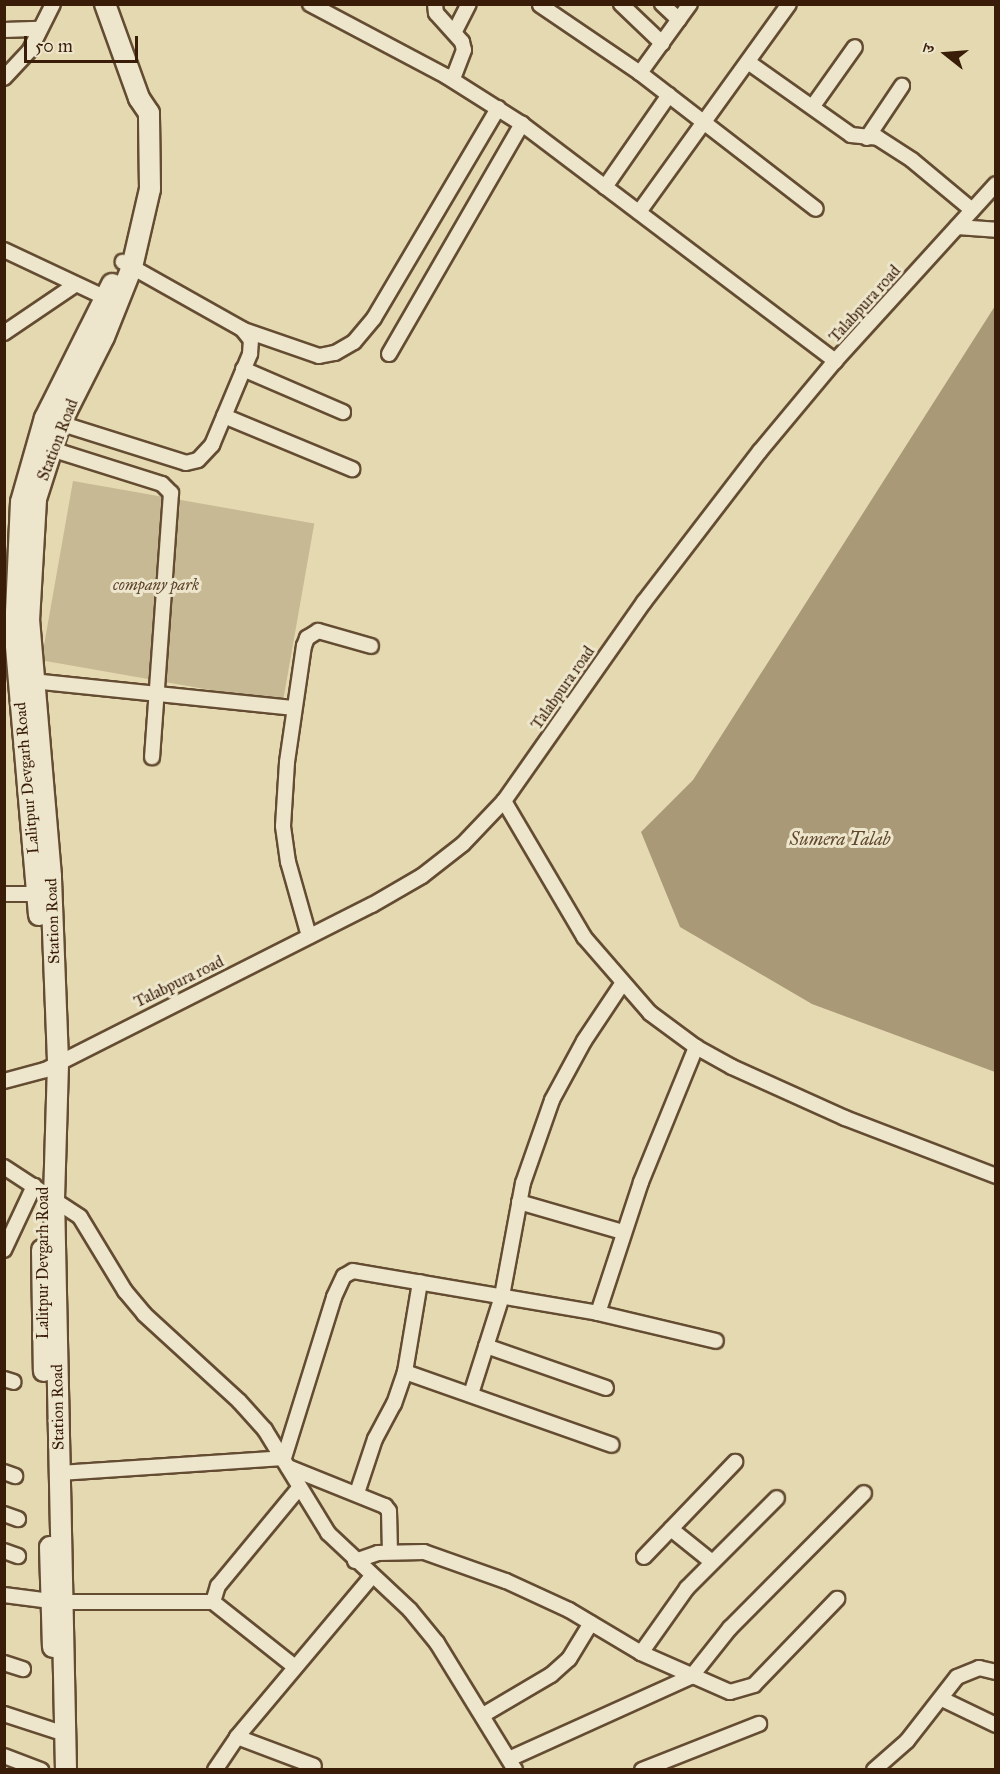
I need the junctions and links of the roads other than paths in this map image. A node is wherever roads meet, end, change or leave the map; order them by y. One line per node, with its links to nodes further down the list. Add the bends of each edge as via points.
1 (53, 4): 12 (street)
2 (105, 4): 36 (main road, Lalitpur Devgarh Road, via 139,98 137,200)
3 (310, 4): 20 (street)
4 (435, 4): 14 (street, via 436,13)
5 (469, 4): 14 (street)
6 (621, 4): 15 (street)
7 (662, 4): 11 (street)
8 (690, 4): 11 (street)
9 (789, 4): 17 (street)
10 (540, 5): 18 (street)
11 (679, 20): 15 (street)
12 (40, 29): 13 (street); 19 (street, via 30,50)
13 (4, 30)
14 (455, 31): 20 (street, via 464,50)
15 (662, 43): 18 (street)
16 (855, 47): 23 (street)
17 (748, 62): 23 (street); 25 (street)
18 (640, 73): 22 (street)
19 (4, 78)
20 (453, 80): 24 (street)
21 (902, 86): 27 (street)
22 (669, 95): 25 (street); 29 (street)
23 (813, 106): 27 (street, via 851,135)
24 (498, 108): 26 (street); 39 (street, via 375,318 354,342 335,353 319,356)
25 (705, 122): 30 (street); 32 (street)
26 (522, 124): 29 (street); 41 (street)
27 (867, 138): 31 (street, via 878,138 912,160)
28 (996, 184): 31 (street, Talabpura road)
29 (606, 187): 32 (street)
30 (816, 209)
31 (972, 210): 33 (street, Talabpura road)
32 (639, 212): 42 (street)
33 (957, 227): 34 (street); 42 (street, Talabpura road)
34 (996, 230)
35 (4, 250): 37 (street)
36 (127, 264): 38 (main road, Lalitpur Devgarh Road); 39 (street); 46 (main road, Station Road, via 104,337)
37 (75, 285): 38 (street); 40 (street)
38 (106, 298): 46 (main road, Lalitpur Devgarh Road)
39 (242, 329): 43 (street, via 251,340)
40 (4, 333)
41 (389, 354)
42 (835, 361): 54 (street, Talabpura road, via 644,602)
43 (243, 369): 44 (street); 45 (street)
44 (343, 412)
45 (224, 416): 46 (street, via 212,445 198,460 186,463); 48 (street)
46 (53, 421): 47 (main road, Station Road); 56 (main road, Lalitpur Devgarh Road, via 21,502 15,572 18,679)
47 (51, 449): 50 (main road, Station Road, via 36,499 32,529); 51 (street, via 162,483 171,493)
48 (352, 469)
49 (371, 646): 52 (street, via 327,633 311,633 304,646)
50 (32, 681): 51 (street); 60 (main road, Station Road, via 51,876)
51 (154, 693): 52 (street); 53 (street)
52 (293, 708): 57 (street, via 283,826 288,862)
53 (152, 757)
54 (504, 801): 57 (street, Talabpura road, via 463,844 422,876); 58 (street, via 584,937)
55 (4, 894): 56 (street)
56 (39, 894): 60 (main road, Lalitpur Devgarh Road)
57 (309, 936): 60 (street, Talabpura road)
58 (622, 984): 59 (street, via 650,1013); 65 (street, via 584,1041 552,1100)
59 (696, 1047): 63 (street, via 845,1118); 66 (street, via 666,1113)
60 (51, 1065): 61 (street, Talabpura road); 64 (main road, Lalitpur Devgarh Road)
61 (4, 1081)
62 (4, 1167): 64 (street)
63 (996, 1176)
64 (44, 1193): 67 (street); 77 (street, via 80,1217 125,1291 144,1314 239,1401); 79 (main road, Station Road); 92 (main road, Lalitpur Devgarh Road, via 42,1299)
65 (519, 1202): 66 (street); 69 (street)
66 (622, 1233): 70 (street)
67 (4, 1250)
68 (420, 1282): 69 (street); 73 (street); 77 (street, via 364,1271 344,1276 334,1297)
69 (502, 1296): 70 (street); 72 (street)
70 (598, 1313): 71 (street)
71 (716, 1341)
72 (486, 1346): 74 (street); 75 (street)
73 (405, 1372): 75 (street); 81 (street, via 375,1439)
74 (606, 1388)
75 (471, 1394): 76 (street)
76 (612, 1445)
77 (286, 1462): 79 (street); 80 (street); 81 (street)
78 (735, 1462): 84 (street)
79 (59, 1473): 92 (main road, Station Road)
80 (298, 1488): 87 (street, via 328,1533); 93 (street, via 218,1586)
81 (357, 1493): 85 (street, via 389,1511)
82 (864, 1493): 100 (street, via 730,1628)
83 (777, 1498): 88 (street)
84 (671, 1529): 86 (street); 88 (street)
85 (390, 1551): 87 (street); 94 (street, via 424,1552 506,1581)
86 (644, 1557)
87 (355, 1561): 89 (street)
88 (712, 1562): 95 (street, via 674,1603)
89 (372, 1576): 97 (street); 103 (street, via 410,1610 437,1643)
90 (4, 1595): 92 (street)
91 (837, 1599): 100 (street, via 747,1690 730,1692)
92 (58, 1602): 93 (street); 106 (main road, Lalitpur Devgarh Road); 113 (main road, Station Road)
93 (213, 1602): 97 (street)
94 (591, 1623): 95 (street); 103 (street, via 569,1659 551,1675)
95 (641, 1653): 100 (street)
96 (4, 1663): 98 (street)
97 (295, 1667): 107 (street)
98 (23, 1669)
99 (996, 1672): 101 (street, via 967,1670 957,1677)
100 (691, 1677): 109 (street)
101 (942, 1700): 105 (street); 116 (street, via 907,1741)
102 (4, 1714): 106 (street)
103 (483, 1715): 109 (street)
104 (759, 1724): 115 (street)
105 (996, 1725)
106 (56, 1731): 112 (main road, Lalitpur Devgarh Road)
107 (237, 1737): 110 (street); 114 (street)
108 (4, 1756): 111 (street)
109 (512, 1764)
110 (314, 1766)
111 (41, 1770)
112 (56, 1770)
113 (66, 1770)
114 (215, 1770)
115 (642, 1770)
116 (874, 1770)

